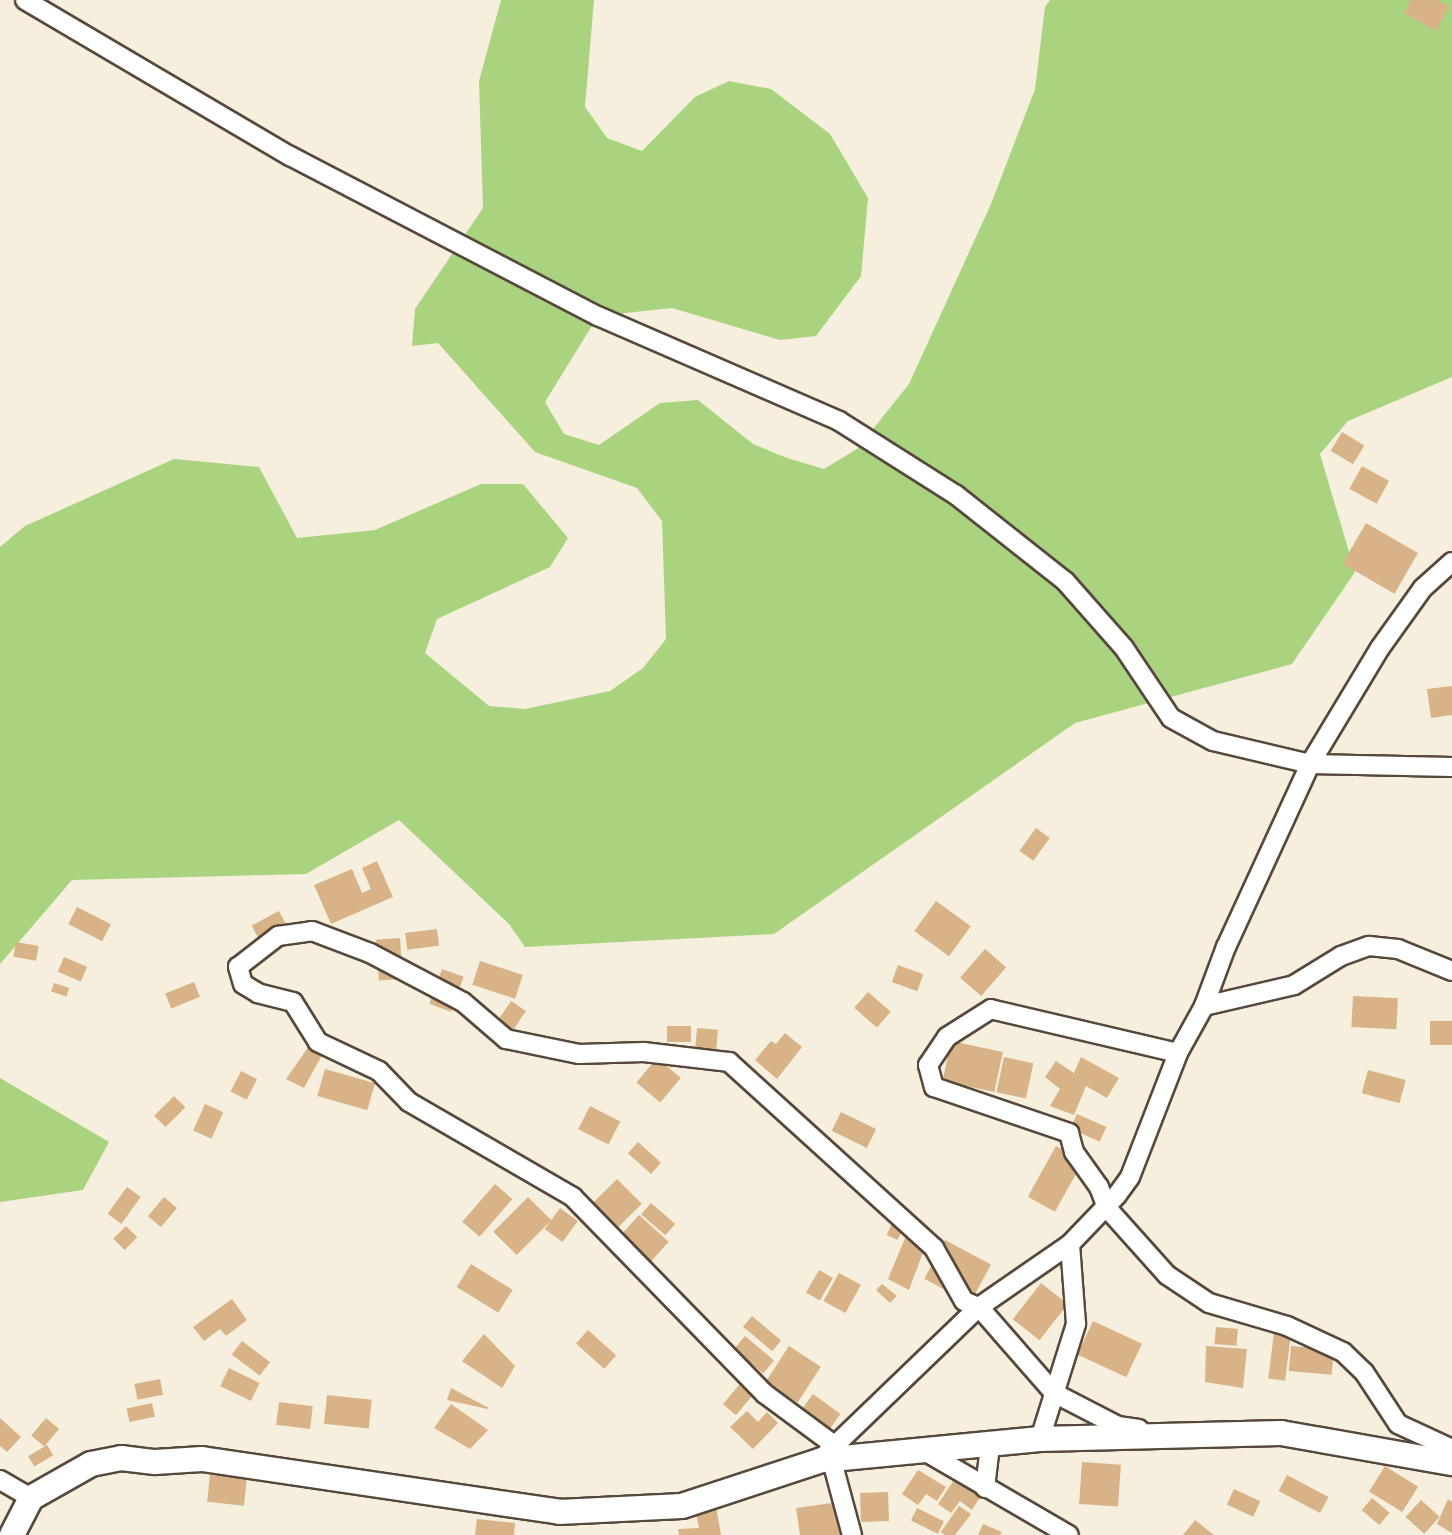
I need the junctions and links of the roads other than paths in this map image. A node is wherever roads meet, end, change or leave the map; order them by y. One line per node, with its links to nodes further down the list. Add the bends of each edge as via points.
1 (26, 0): 3 (street, via 290,156 586,310 839,421 956,495 1065,581 1124,648 1171,718 1213,741)
2 (1452, 562): 3 (street, via 1423,589 1380,648)
3 (1310, 764): 4 (street); 6 (street, via 1226,947)
4 (1452, 767)
5 (1452, 971): 6 (street, via 1398,949 1369,946 1294,985)
6 (1204, 1006): 7 (street)
7 (1178, 1053): 8 (street, via 1130,1177); 8 (street, via 991,1009 947,1037 928,1065 934,1087 1069,1133 1074,1152 1099,1187)
8 (1107, 1208): 9 (street); 16 (street, via 1167,1275 1193,1294 1287,1326 1343,1352 1364,1372 1398,1424)
9 (1070, 1244): 10 (street); 11 (street, via 1076,1324)
10 (979, 1307): 11 (street); 17 (street); 17 (street, via 964,1301 934,1248 729,1062 643,1052 579,1054 506,1039 463,1002 370,953 312,931 278,936 238,967 243,984 293,1002 318,1042 379,1071 410,1102 573,1198)
11 (1054, 1394): 12 (street, via 1118,1426); 13 (street)
12 (1181, 1435): 13 (main road); 18 (main road, via 1321,1437)
13 (1040, 1439): 14 (main road)
14 (990, 1447): 15 (main road); 20 (street)
15 (918, 1448): 17 (main road, via 904,1455); 20 (street)
16 (1452, 1449)
17 (829, 1455): 21 (main road, via 682,1506 612,1511 516,1507 202,1459 155,1462 121,1458 91,1464); 23 (street)
18 (1452, 1463)
19 (0, 1480): 21 (street)
20 (985, 1488): 24 (street)
21 (31, 1498): 22 (main road)
22 (12, 1535)
23 (852, 1535)
24 (1069, 1535)

